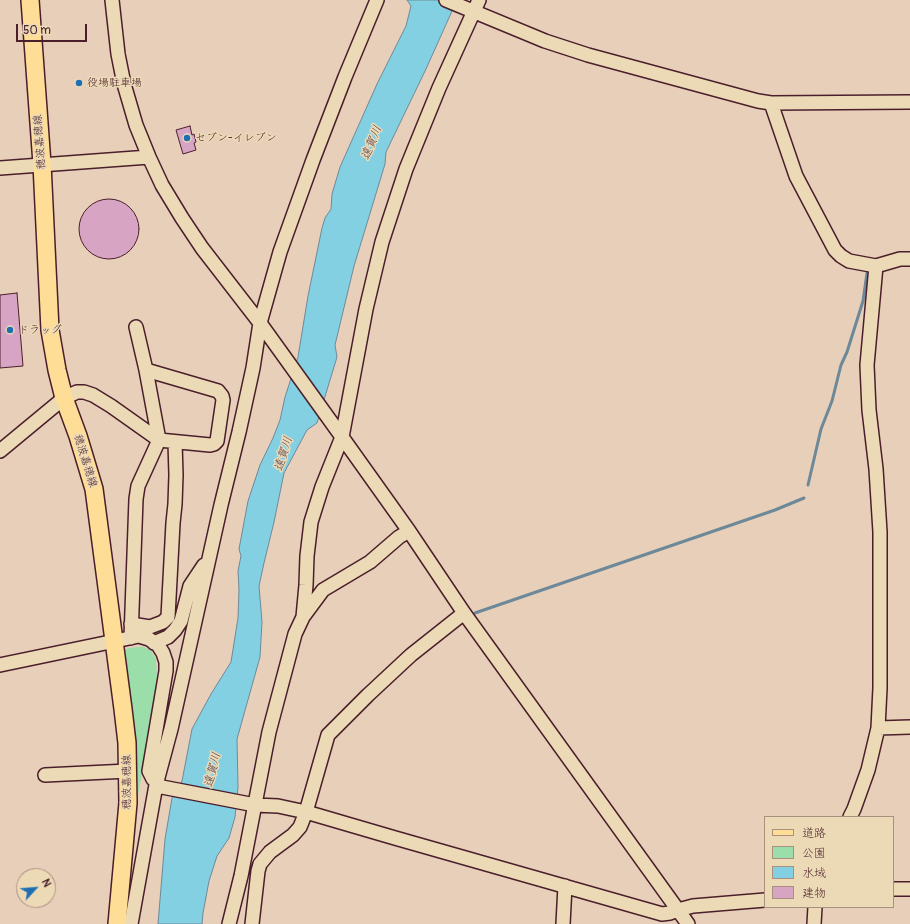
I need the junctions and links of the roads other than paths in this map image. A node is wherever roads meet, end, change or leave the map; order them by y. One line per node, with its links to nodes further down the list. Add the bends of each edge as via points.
1 (30, 0): 9 (main road, 穂波嘉穂線)
2 (112, 0): 8 (street, via 117,50 124,84)
3 (377, 0): 14 (street, via 310,167 280,252)
4 (446, 0): 5 (street)
5 (474, 7): 7 (street, via 545,41); 17 (street, via 406,169 382,242)
6 (910, 102): 7 (street)
7 (771, 104): 12 (street, via 796,176 835,250 850,261)
8 (149, 157): 9 (street); 14 (street, via 182,218)
9 (42, 164): 10 (street); 16 (main road, 穂波嘉穂線, via 50,330)
10 (0, 168)
11 (910, 258): 12 (street)
12 (876, 266): 31 (street, via 867,365 880,532)
13 (136, 327): 15 (street)
14 (263, 328): 17 (street); 22 (street)
15 (146, 370): 18 (street); 19 (street, via 218,391 222,396 217,441 214,444)
16 (64, 398): 18 (street, via 77,392 93,395); 20 (street); 27 (main road, 穂波嘉穂線, via 94,489)
17 (339, 433): 21 (street); 24 (street, via 311,522)
18 (159, 440): 19 (street); 25 (street, via 138,486 136,498)
19 (175, 442): 25 (street, via 175,504 168,617 150,627)
20 (1, 449)
21 (409, 531): 23 (street); 24 (street, via 370,562 323,590)
22 (210, 556): 28 (street, via 190,586 181,621 168,636); 34 (street, via 170,729)
23 (464, 613): 36 (street, via 411,655 328,735); 43 (street)
24 (302, 617): 35 (street, via 269,732)
25 (131, 624): 26 (street)
26 (131, 638): 27 (street); 28 (street, via 139,636)
27 (114, 641): 29 (street); 32 (main road, 穂波嘉穂線, via 127,743)
28 (154, 643): 34 (street, via 158,645 166,662 149,771)
29 (0, 666)
30 (910, 727): 31 (street)
31 (878, 728): 37 (street, via 868,770)
32 (128, 771): 33 (street); 44 (main road, 穂波嘉穂線, via 128,803)
33 (45, 775)
34 (160, 785): 35 (street); 45 (street)
35 (252, 804): 36 (street); 46 (street, via 241,876)
36 (306, 812): 38 (street); 47 (street, via 294,835 270,852 260,864)
37 (850, 816)
38 (565, 886): 43 (street, via 662,914); 48 (street)
39 (894, 889): 40 (street)
40 (910, 889)
41 (764, 900): 43 (street, via 693,906)
42 (815, 908): 50 (street)
43 (678, 910): 49 (street)
44 (117, 924)
45 (131, 924)
46 (229, 924)
47 (252, 924)
48 (563, 924)
49 (688, 924)
50 (814, 924)

